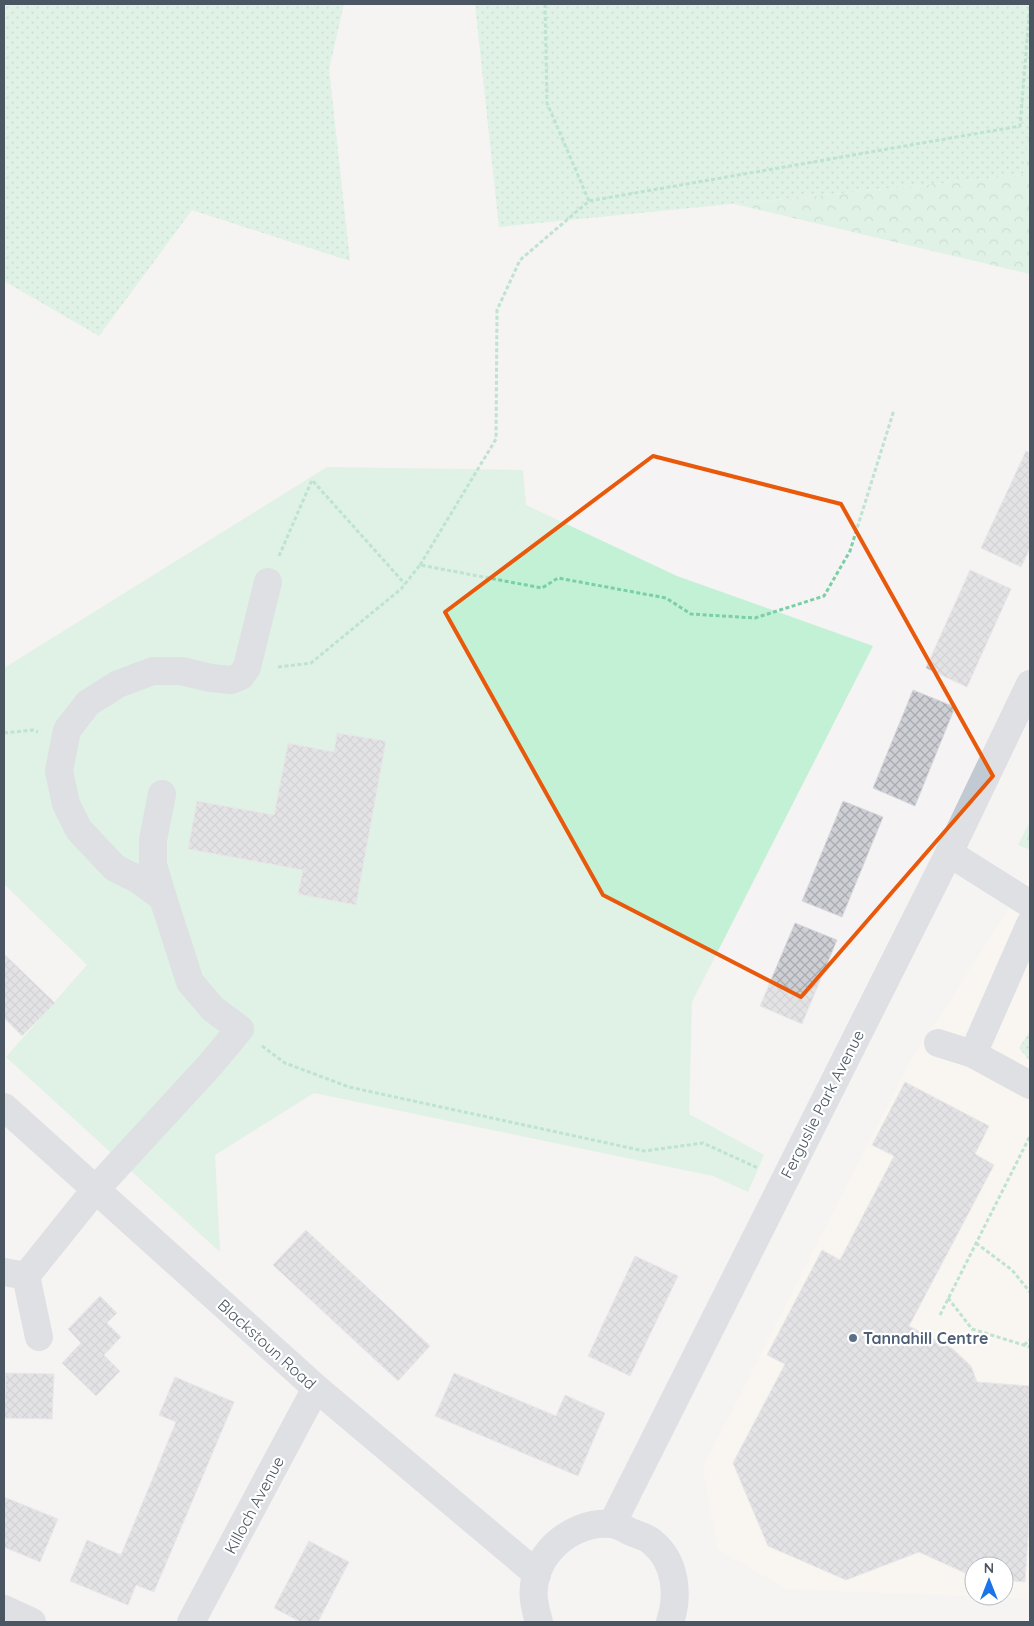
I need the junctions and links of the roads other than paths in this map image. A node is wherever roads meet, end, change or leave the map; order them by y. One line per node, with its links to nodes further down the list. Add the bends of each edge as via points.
1 (268, 582): 5 (street, via 247,667 241,676 231,680 181,671 153,671 118,684 88,703 67,730 60,771 66,804 79,830 115,868 139,880)
2 (1030, 684): 4 (street, Ferguslie Park Avenue)
3 (162, 794): 5 (street, via 152,840 153,865)
4 (949, 853): 6 (street); 16 (street, Ferguslie Park Avenue)
5 (163, 898): 12 (street, via 190,982 213,1009 240,1029)
6 (1030, 904)
7 (1030, 924): 9 (street)
8 (938, 1042): 9 (street)
9 (972, 1054): 10 (street)
10 (1030, 1085)
11 (4, 1107): 12 (street, Blackstoun Road)
12 (94, 1190): 13 (street); 15 (street, Blackstoun Road)
13 (15, 1274): 14 (street)
14 (39, 1337)
15 (316, 1388): 17 (street, Blackstoun Road); 20 (street, Killoch Avenue)
16 (612, 1524): 17 (street, via 587,1526 565,1536 547,1553); 22 (street, via 652,1541 667,1560 675,1584)
17 (536, 1574): 21 (street, via 534,1599)
18 (4, 1609): 19 (street)
19 (32, 1622)
20 (191, 1622)
21 (539, 1622)
22 (670, 1622)

